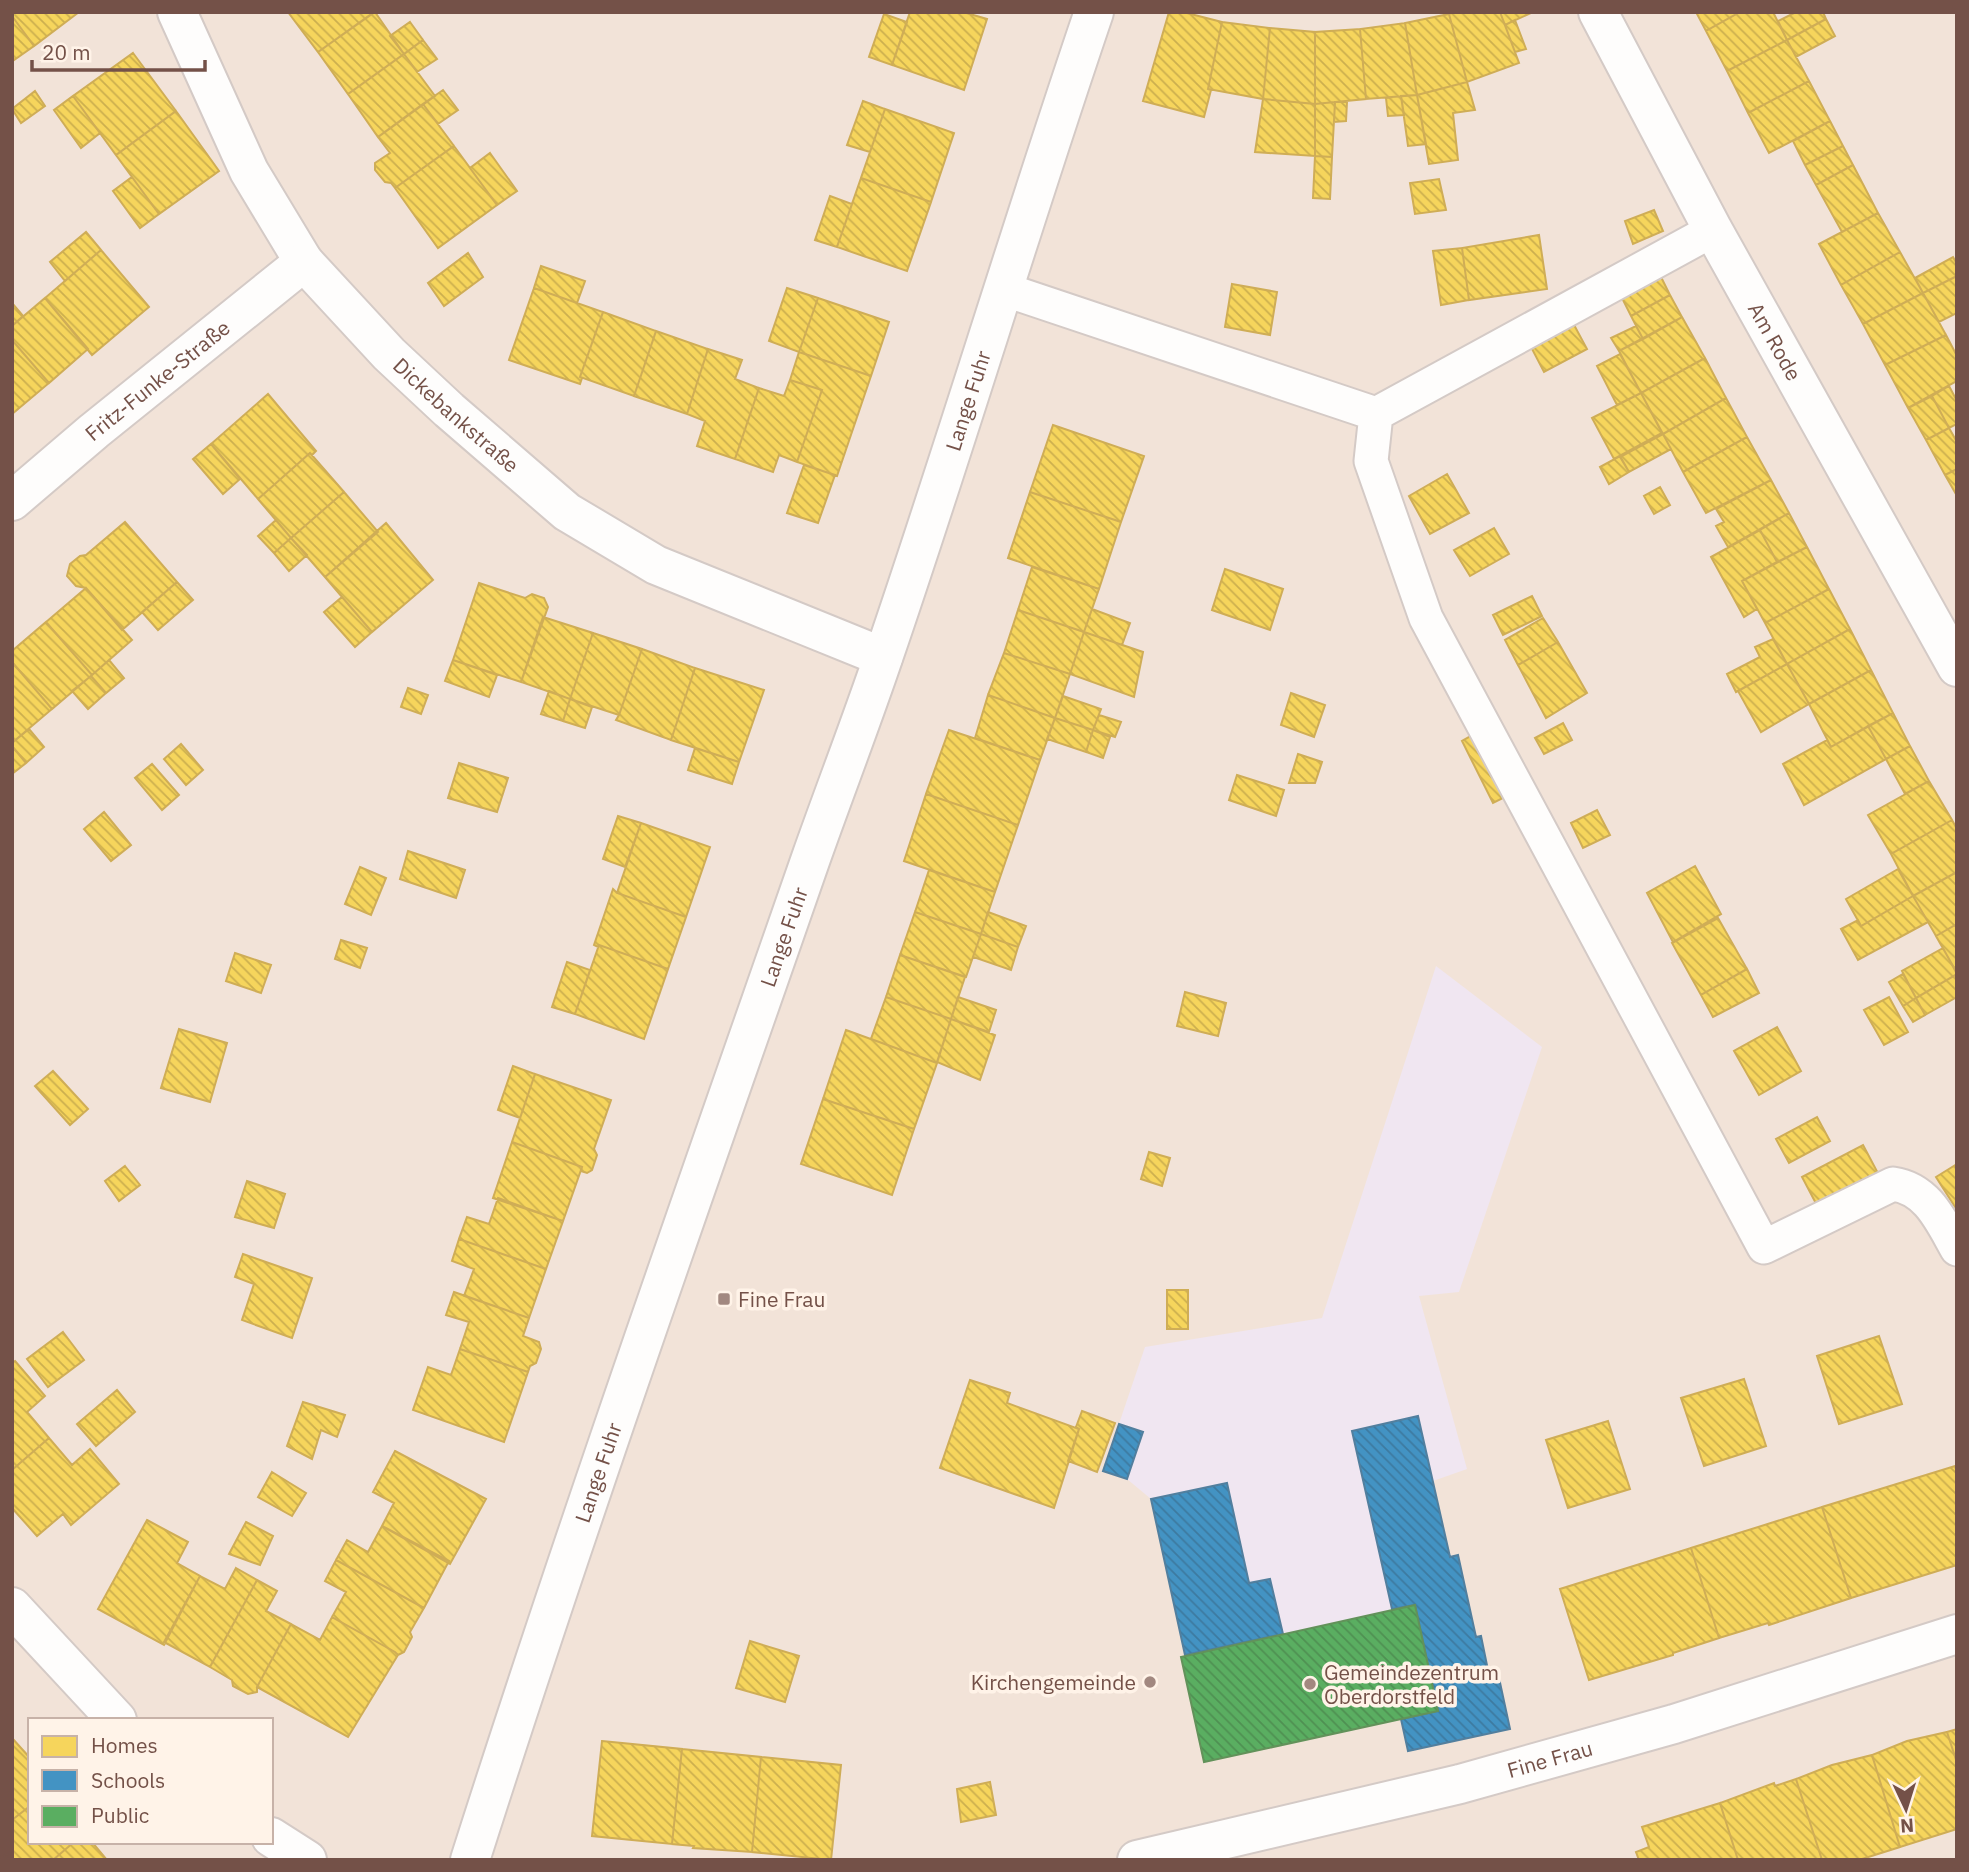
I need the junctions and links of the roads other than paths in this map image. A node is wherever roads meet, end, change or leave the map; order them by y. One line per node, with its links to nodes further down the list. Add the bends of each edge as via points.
1 (177, 12): 5 (street, Dickebankstraße, via 249,171)
2 (1094, 12): 6 (street, Lange Fuhr)
3 (1598, 12): 4 (street, Am Rode)
4 (1713, 230): 7 (lane); 10 (street, Am Rode)
5 (304, 262): 8 (street, Fritz-Funke-Straße); 9 (street, Dickebankstraße, via 400,365 567,512 656,565)
6 (1003, 289): 7 (lane); 9 (street, Lange Fuhr)
7 (1376, 414): 11 (lane, via 1371,461 1426,618 1764,1247 1893,1184 1907,1186 1922,1196)
8 (12, 502)
9 (883, 657): 17 (street, Lange Fuhr, via 658,1296)
10 (1957, 667)
11 (1957, 1249)
12 (12, 1607): 14 (street)
13 (1957, 1634): 18 (street, Fine Frau, via 1591,1748 1460,1784)
14 (115, 1718)
15 (273, 1838): 16 (street)
16 (307, 1860)
17 (470, 1860)
18 (1137, 1860)

